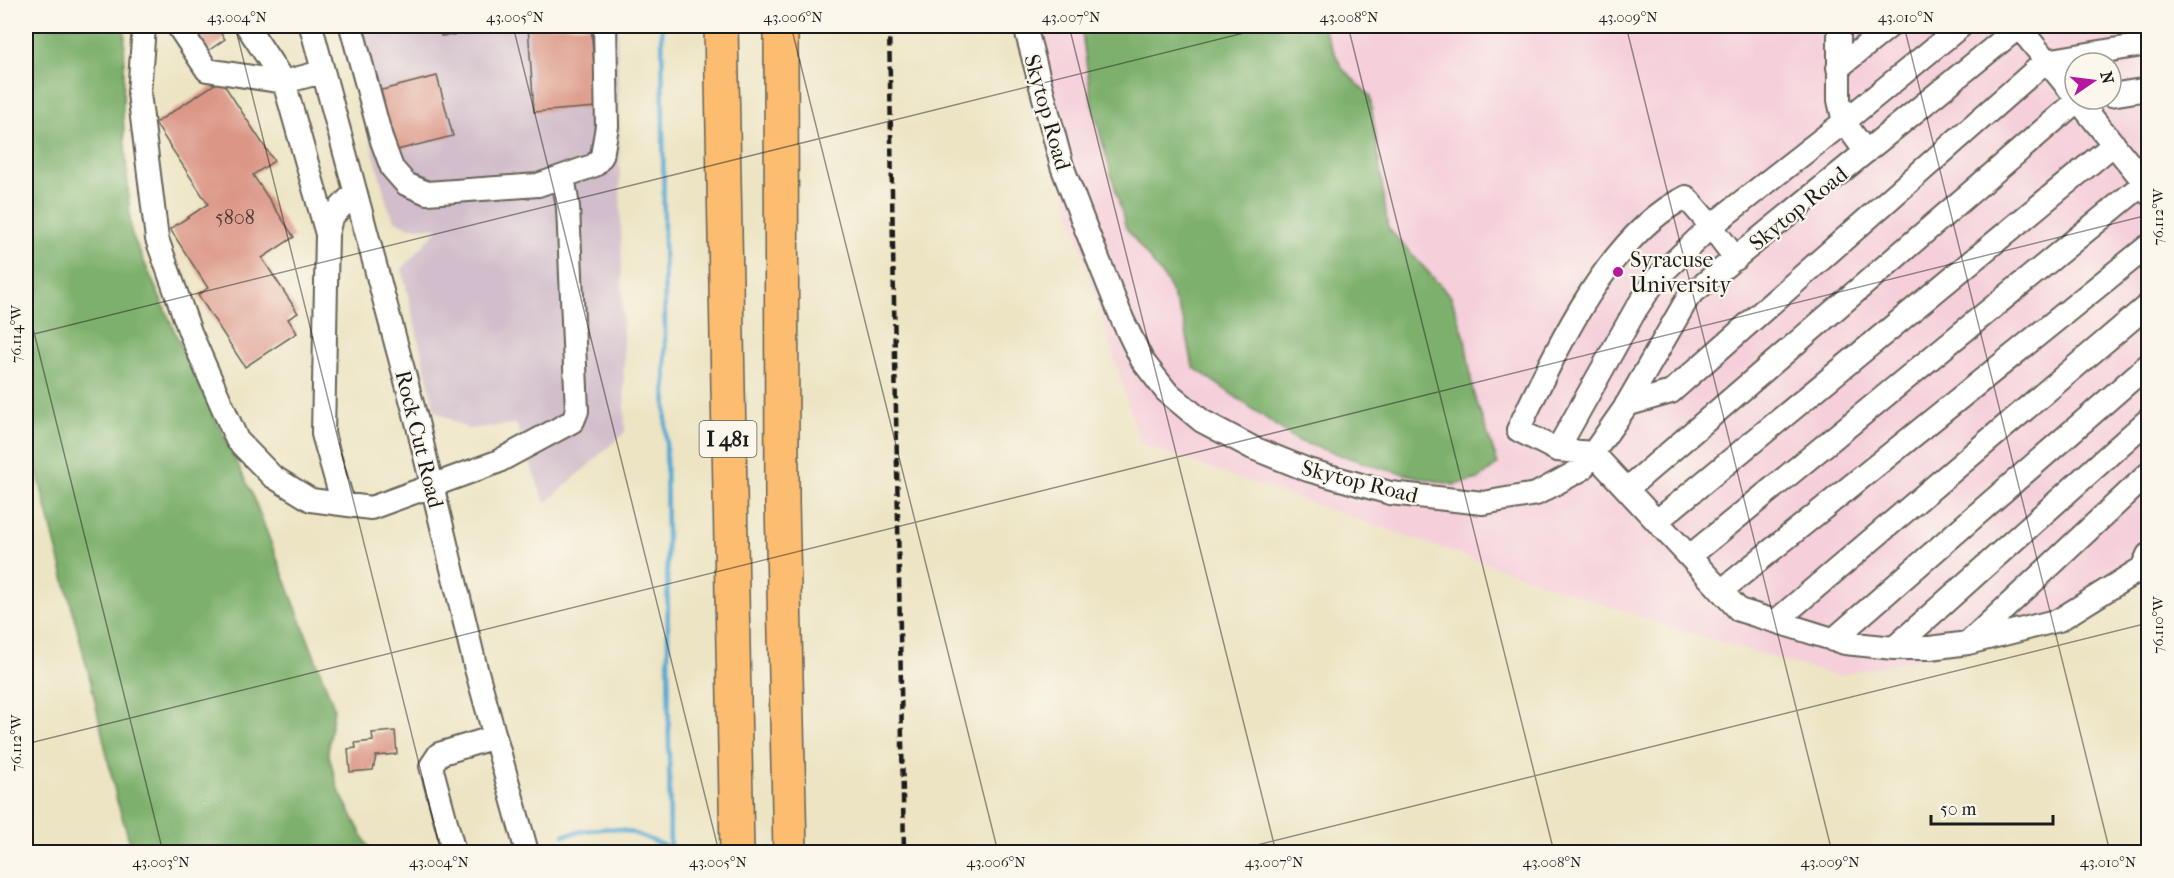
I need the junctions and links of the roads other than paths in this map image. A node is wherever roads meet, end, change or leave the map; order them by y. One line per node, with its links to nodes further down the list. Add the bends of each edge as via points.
1 (144, 26): 45 (street, via 139,93 157,239 190,332 237,440 272,476 301,494 311,500)
2 (178, 26): 20 (street, via 207,70)
3 (247, 26): 20 (street)
4 (310, 26): 18 (street, Rock Cut Road)
5 (351, 26): 28 (street, via 382,141 392,168 406,184 427,193 538,185)
6 (605, 26): 28 (street, via 608,126 602,156 595,165)
7 (712, 26): 29 (highway)
8 (721, 26): 29 (highway, I 481)
9 (781, 26): 58 (highway, I 481, via 782,490)
10 (1025, 26): 41 (street, Skytop Road, via 1062,166 1122,321 1153,376 1202,421 1253,448 1308,470 1390,493 1467,502 1536,494 1581,469)
11 (1839, 26): 17 (street)
12 (1890, 26): 17 (street)
13 (1961, 26): 25 (street)
14 (2019, 26): 16 (street); 27 (street, Skytop Road)
15 (2148, 44): 16 (street)
16 (2046, 61): 19 (street); 38 (street, via 1671,392)
17 (1838, 68): 25 (street)
18 (322, 72): 20 (street); 31 (street, Rock Cut Road)
19 (2063, 81)
20 (284, 82): 33 (street)
21 (2148, 89): 22 (street)
22 (2123, 93)
23 (2063, 111): 44 (street)
24 (2088, 111): 26 (street)
25 (1844, 122): 27 (street); 32 (street)
26 (2114, 144): 30 (street); 46 (street)
27 (1866, 152): 35 (street, Skytop Road)
28 (563, 176): 43 (street, via 568,207 577,411 573,421 497,462)
29 (723, 185): 57 (highway, I 481)
30 (2147, 185): 48 (street)
31 (354, 193): 33 (street, via 331,218); 43 (street, Rock Cut Road)
32 (1712, 226): 35 (street); 40 (street, via 1658,278 1636,309); 40 (street, via 1686,197 1664,208 1612,262 1568,326 1518,430)
33 (327, 234): 45 (street, via 323,434)
34 (2148, 246): 49 (street)
35 (1736, 259): 38 (street, Skytop Road, via 1689,296)
36 (2148, 305): 50 (street)
37 (2148, 365): 51 (street)
38 (1626, 405): 41 (street, Skytop Road)
39 (2148, 420): 53 (street)
40 (1557, 450): 41 (street)
41 (1593, 453): 44 (street)
42 (2148, 474): 52 (street)
43 (432, 488): 45 (street, via 371,508); 54 (street, Rock Cut Road)
44 (1627, 489): 46 (street)
45 (343, 504)
46 (1657, 521): 48 (street)
47 (2148, 555): 52 (street, via 2142,567 2059,620)
48 (1690, 556): 49 (street)
49 (1721, 591): 50 (street, via 1739,610)
50 (1776, 621): 51 (street)
51 (1833, 640): 53 (street)
52 (1968, 643): 53 (street)
53 (1894, 648)
54 (495, 737): 55 (street, via 439,754 431,766); 56 (street, Rock Cut Road)
55 (454, 852)
56 (527, 852)
57 (737, 852)
58 (790, 852)

